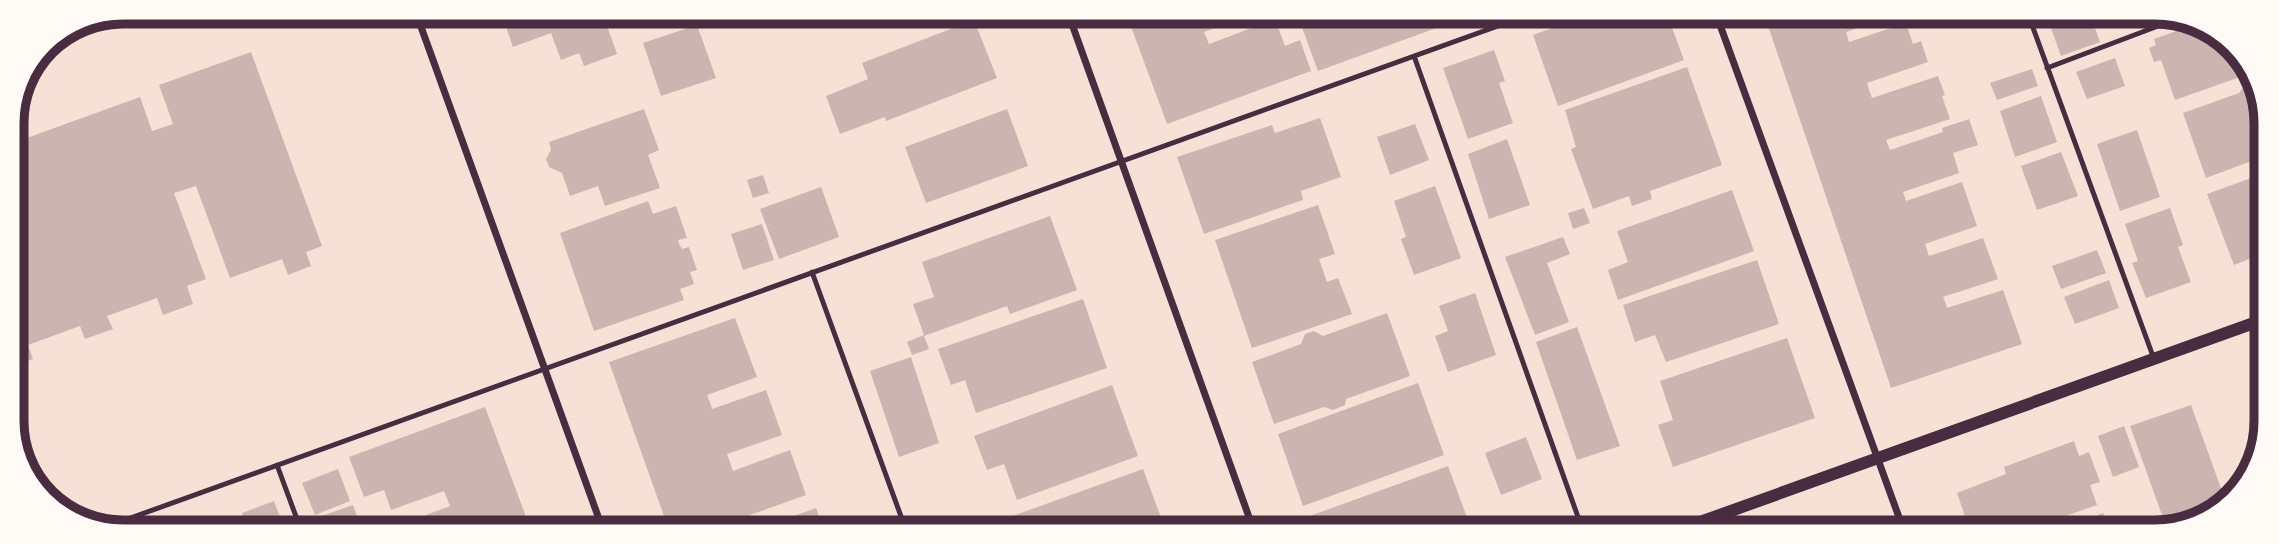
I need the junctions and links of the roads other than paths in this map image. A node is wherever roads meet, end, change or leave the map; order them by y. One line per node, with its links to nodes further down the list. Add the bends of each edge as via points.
1 (420, 24): 13 (street)
2 (1072, 24): 9 (street)
3 (1503, 24): 7 (lane)
4 (1720, 24): 14 (street)
5 (2032, 24): 8 (lane)
6 (2162, 25): 8 (lane)
7 (1413, 56): 9 (lane); 17 (lane)
8 (2047, 68): 12 (lane)
9 (1121, 161): 10 (lane); 16 (street)
10 (812, 272): 13 (lane); 23 (lane)
11 (2254, 323): 12 (street)
12 (2154, 359): 14 (street)
13 (545, 369): 15 (lane); 22 (street)
14 (1878, 459): 18 (street); 19 (street)
15 (277, 465): 20 (lane); 21 (lane)
16 (1250, 519)
17 (1579, 519)
18 (1708, 519)
19 (1900, 519)
20 (125, 520)
21 (297, 520)
22 (599, 520)
23 (902, 520)

